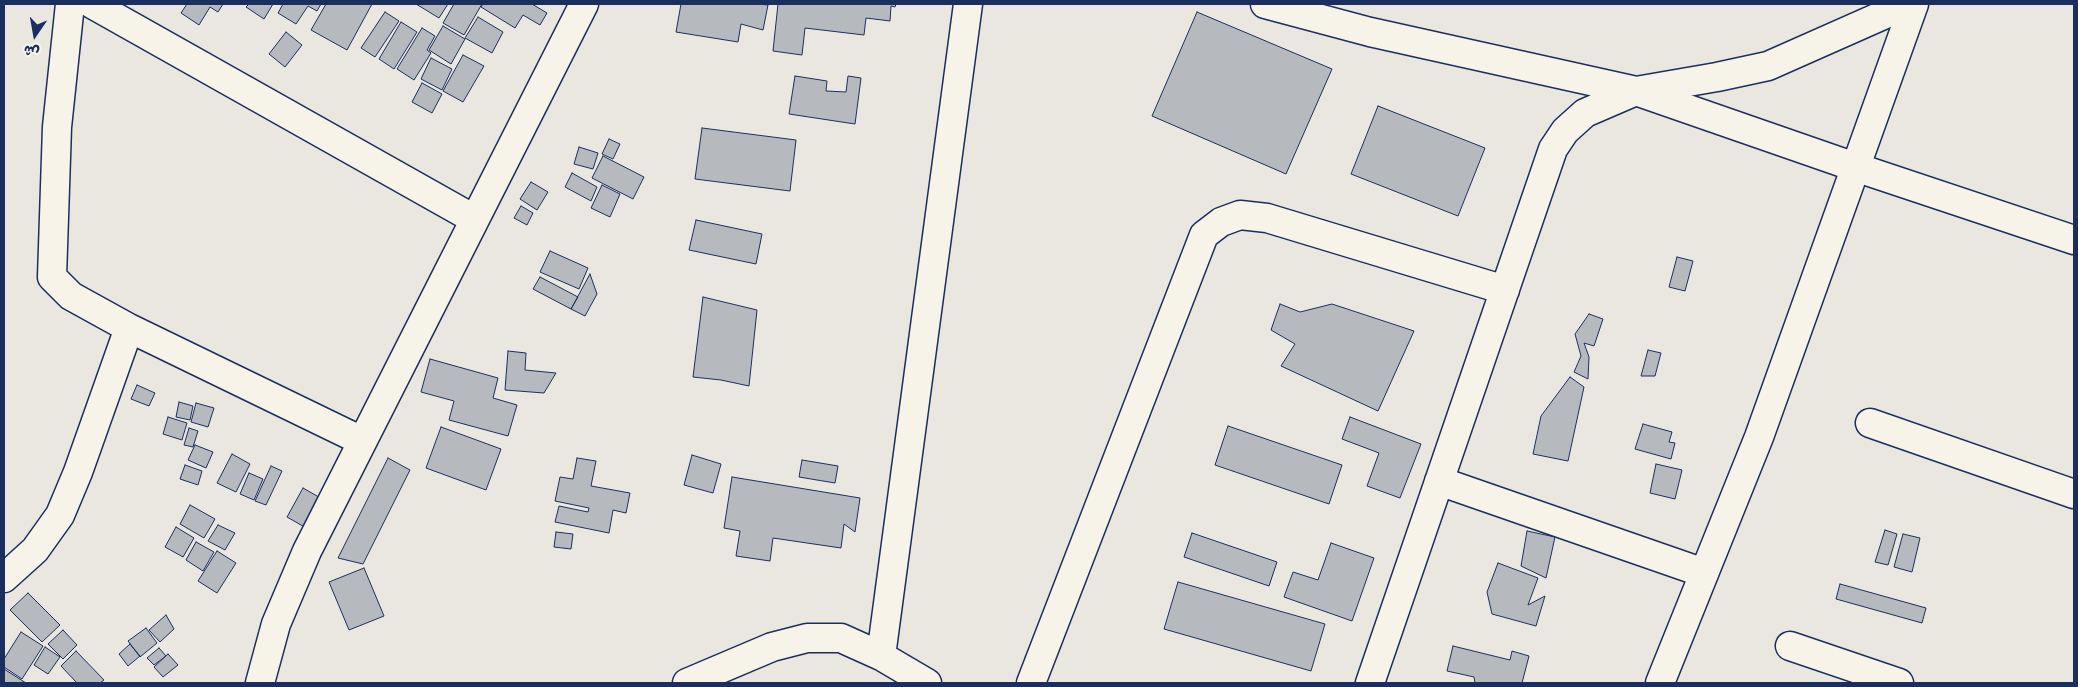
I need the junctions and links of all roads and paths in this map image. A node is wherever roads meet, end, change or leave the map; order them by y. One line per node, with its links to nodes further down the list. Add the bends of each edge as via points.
1 (70, 4): 13 (street, via 57,127 52,276 71,296)
2 (92, 4): 10 (street)
3 (584, 4): 10 (street)
4 (968, 4): 21 (street)
5 (1264, 4): 8 (street, via 1370,32)
6 (1908, 4): 8 (street, via 1768,66)
7 (1914, 4): 9 (street)
8 (1636, 91): 9 (street); 12 (street, via 1585,113 1565,131 1553,149)
9 (1855, 167): 11 (street); 18 (street, via 1759,437)
10 (474, 219): 15 (street)
11 (2074, 240)
12 (1504, 290): 16 (street); 25 (street, via 1267,218 1240,215 1221,222 1204,235)
13 (129, 328): 15 (street); 19 (street, via 60,515 35,550)
14 (1870, 423): 17 (street)
15 (362, 441): 22 (street, via 307,551 276,624)
16 (1440, 481): 18 (street); 26 (street)
17 (2074, 494)
18 (1704, 573): 27 (street)
19 (4, 578)
20 (1790, 646): 28 (street)
21 (881, 656): 23 (street, via 841,638 807,638 772,647); 24 (street)
22 (260, 683)
23 (687, 683)
24 (927, 683)
25 (1031, 683)
26 (1370, 683)
27 (1660, 683)
28 (1899, 683)

